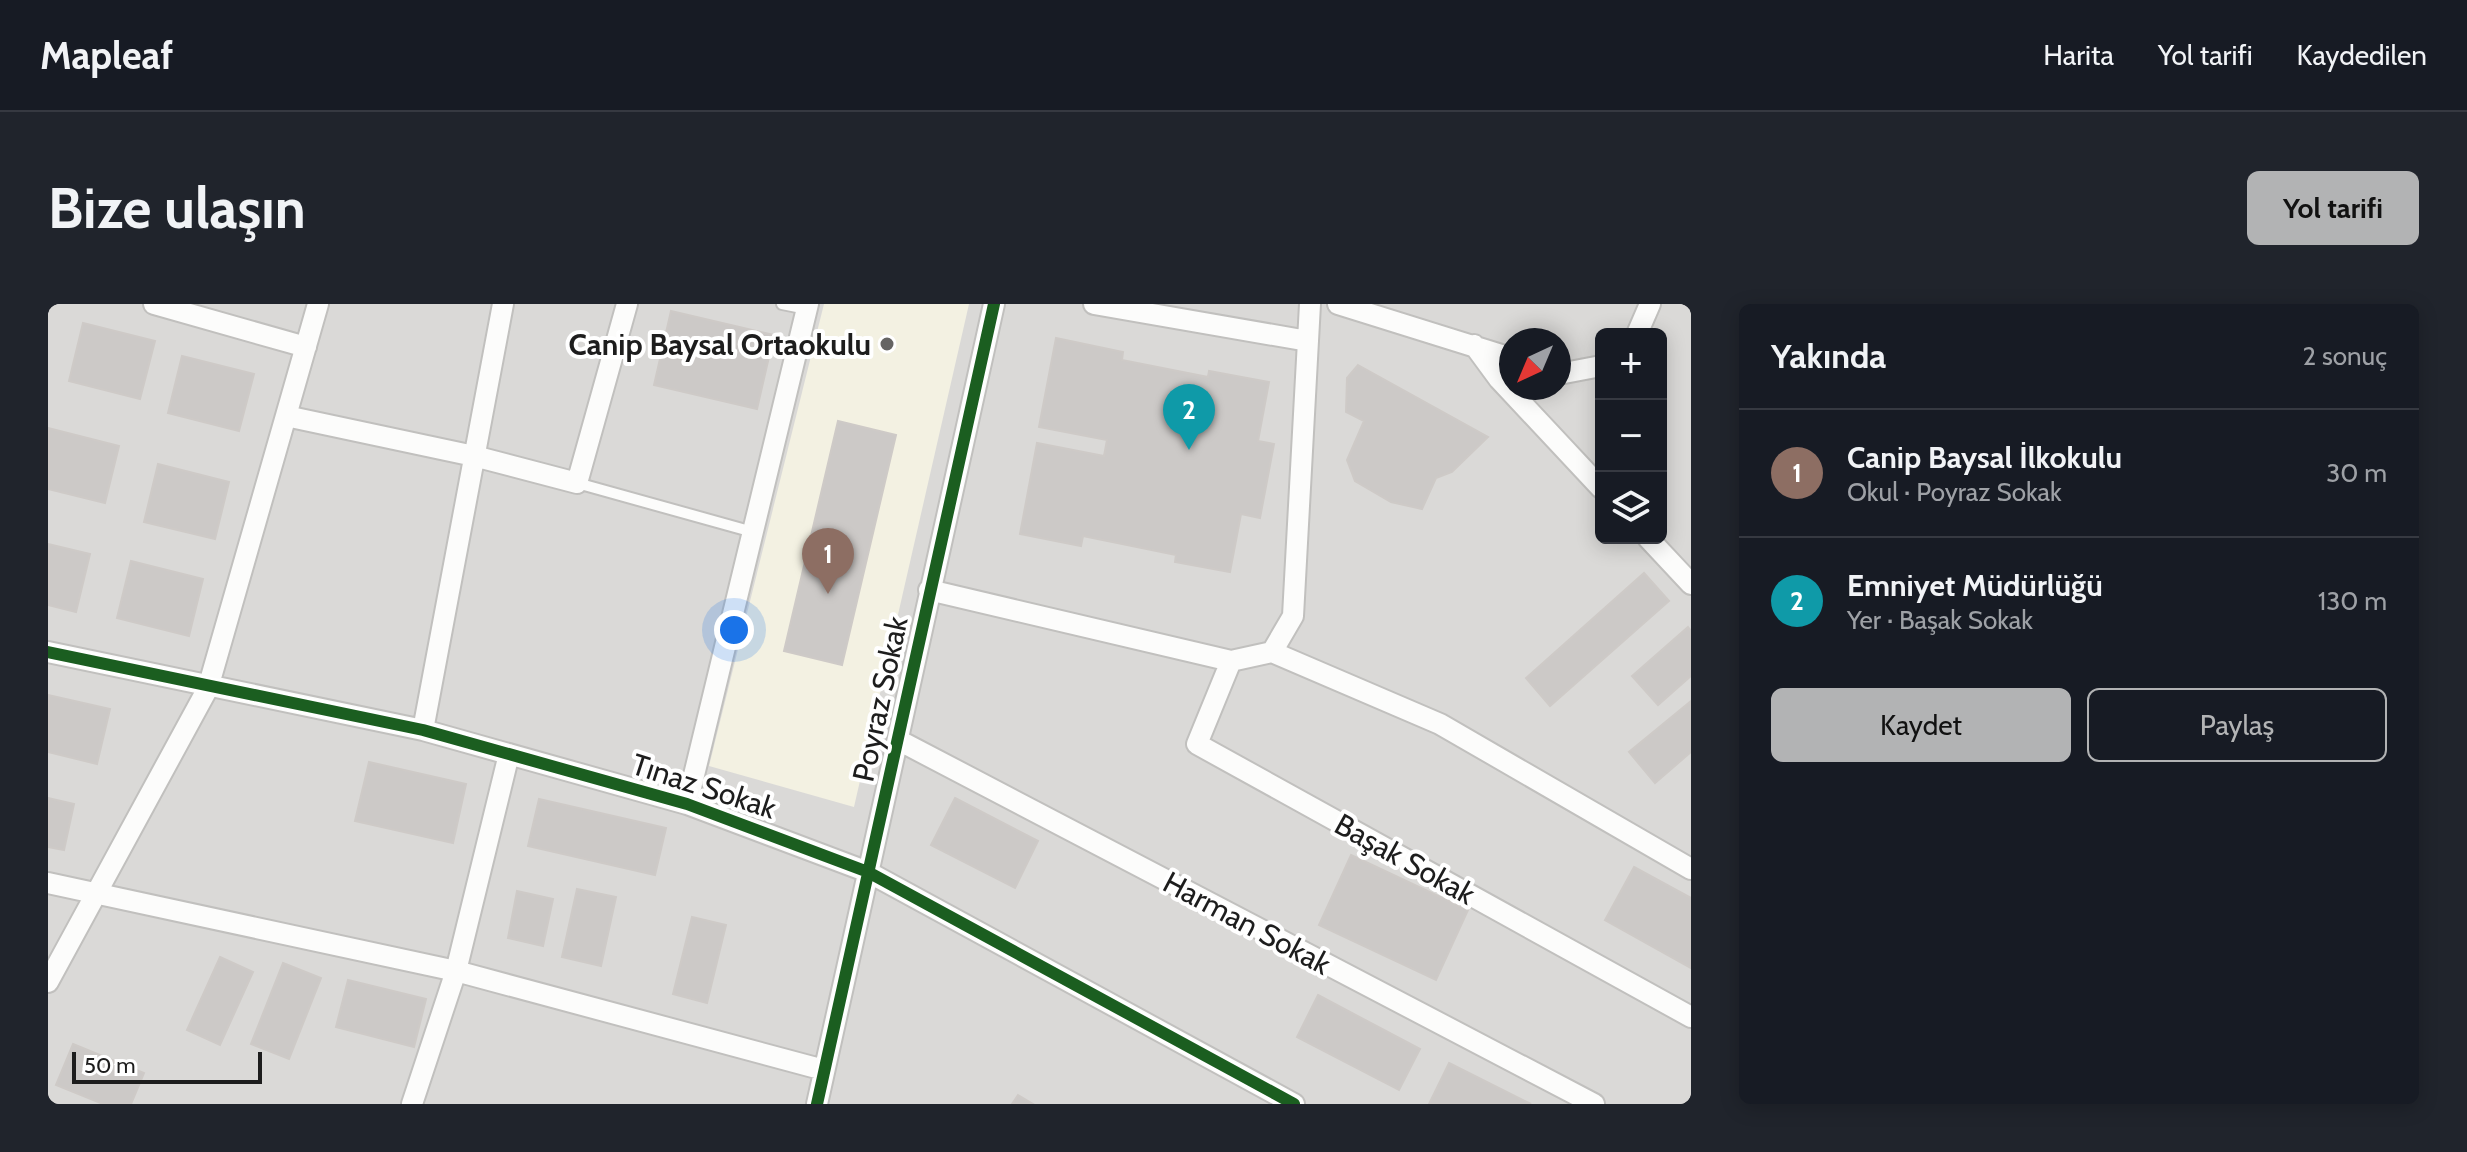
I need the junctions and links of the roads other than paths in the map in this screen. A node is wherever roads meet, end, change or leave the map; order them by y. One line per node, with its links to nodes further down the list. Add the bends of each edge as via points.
1 (154, 304): 15 (street)
2 (318, 304): 15 (street)
3 (503, 304): 20 (street)
4 (627, 304): 22 (street)
5 (782, 304): 11 (lane)
6 (994, 304): 26 (street, Poyraz Sokak)
7 (1094, 304): 13 (street)
8 (1310, 304): 13 (street)
9 (1338, 304): 14 (street)
10 (1650, 304): 12 (street)
11 (808, 307): 23 (street)
12 (1640, 328)
13 (1308, 341): 28 (street, via 1293,616)
14 (1474, 345): 16 (street); 21 (street)
15 (306, 347): 19 (street)
16 (1499, 354)
17 (1595, 367): 18 (street)
18 (1571, 372)
19 (286, 416): 20 (street); 30 (street)
20 (474, 456): 22 (street); 31 (street)
21 (1595, 482)
22 (577, 483): 23 (lane)
23 (753, 532): 34 (street)
24 (1654, 544): 25 (street)
25 (1691, 584)
26 (929, 590): 29 (street); 32 (street, Poyraz Sokak)
27 (48, 652): 30 (street, Tınaz Sokak)
28 (1272, 652): 29 (street); 35 (street, via 1440,724)
29 (1231, 661): 41 (street, Başak Sokak, via 1197,744)
30 (208, 688): 31 (street, Tınaz Sokak); 38 (street)
31 (423, 730): 33 (street, Tınaz Sokak)
32 (900, 741): 36 (street, Poyraz Sokak); 46 (street, Harman Sokak)
33 (509, 754): 34 (street, Tınaz Sokak); 39 (street)
34 (687, 804): 36 (street, Tınaz Sokak)
35 (1691, 869)
36 (868, 872): 42 (street, Poyraz Sokak); 45 (street, Tınaz Sokak)
37 (48, 883): 38 (street)
38 (95, 893): 39 (street); 40 (street)
39 (456, 971): 42 (street); 43 (street)
40 (48, 982)
41 (1691, 1017)
42 (824, 1070): 44 (street, Poyraz Sokak)
43 (412, 1104)
44 (817, 1104)
45 (1294, 1104)
46 (1594, 1104)

